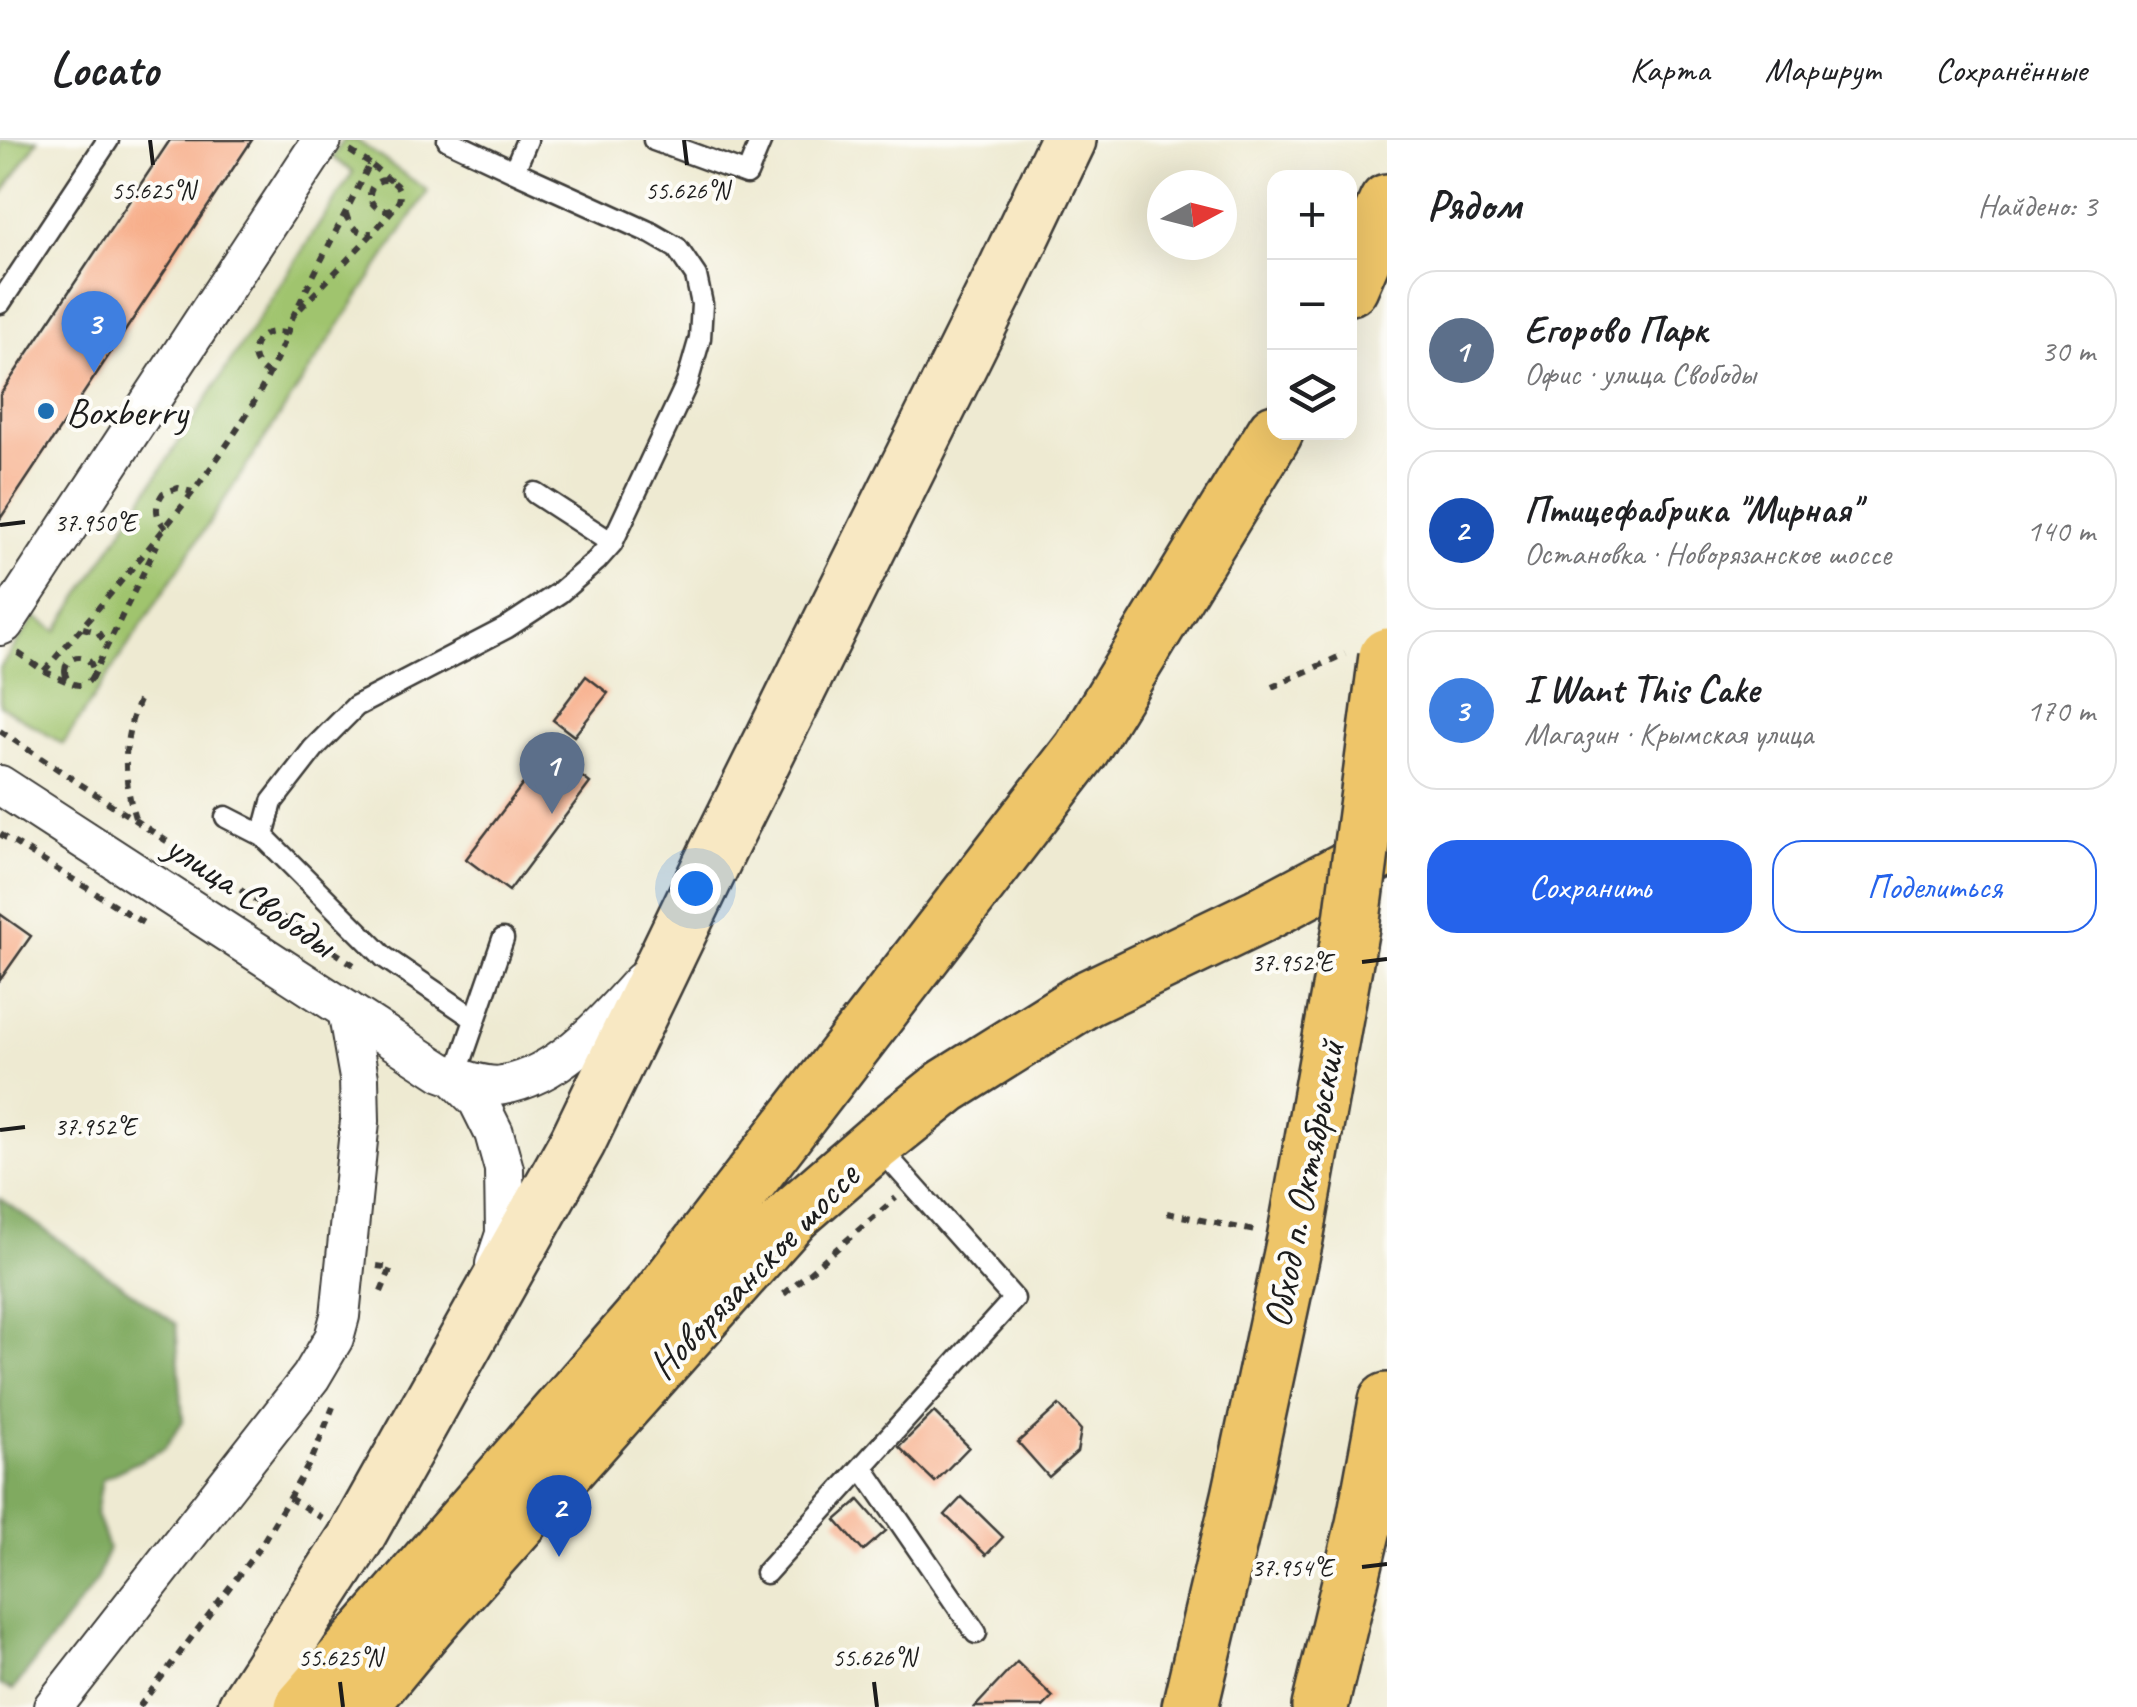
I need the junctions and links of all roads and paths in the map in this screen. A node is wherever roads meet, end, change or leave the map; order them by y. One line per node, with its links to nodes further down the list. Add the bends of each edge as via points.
1 (108, 140): 15 (lane)
2 (322, 140): 25 (street, via 4,624)
3 (448, 140): 8 (lane)
4 (527, 140): 8 (lane)
5 (654, 140): 6 (lane, via 747,174)
6 (761, 140)
7 (1068, 140): 41 (main road)
8 (514, 171): 23 (lane, via 678,248 696,276 700,338 687,383)
9 (391, 181): 11 (path, via 400,193); 11 (path, via 376,182 369,197 378,209); 12 (path, via 370,164)
10 (1387, 202): 14 (main road)
11 (394, 208): 13 (path)
12 (346, 212): 13 (path, via 352,227); 16 (path)
13 (373, 233): 16 (path)
14 (1357, 270)
15 (0, 302)
16 (293, 316): 17 (path)
17 (287, 334): 18 (path); 18 (path, via 268,332 255,345 256,363)
18 (269, 374): 20 (path, via 232,440)
19 (1270, 440): 49 (main road, via 1082,750)
20 (192, 492): 22 (path); 22 (path, via 170,489 158,500)
21 (536, 492): 23 (lane)
22 (164, 531): 24 (path); 26 (path)
23 (612, 543): 38 (lane, via 560,593 506,628 356,706 272,802)
24 (82, 628): 26 (path, via 98,632); 28 (path)
25 (7, 639): 28 (path)
26 (107, 647): 29 (path)
27 (1372, 652): 31 (path); 48 (main road, Обход п. Октябрьский, bridge, via 1351,926)
28 (44, 671): 30 (path)
29 (91, 678): 30 (path); 30 (path, via 92,664 72,658 65,671)
30 (72, 684)
31 (1272, 687)
32 (140, 696): 37 (path, via 126,758)
33 (0, 731): 37 (path)
34 (0, 784): 43 (street, улица Свободы)
35 (1387, 806): 49 (main road, via 1072,965 983,1021 836,1126)
36 (226, 817): 38 (lane)
37 (135, 819): 42 (path)
38 (263, 836): 44 (lane, via 384,957)
39 (1387, 848): 46 (main road, Новорязанское шоссе, via 1086,999 947,1086)
40 (502, 939): 44 (lane)
41 (670, 951): 45 (street, улица Свободы, via 576,1049 536,1075 500,1086); 50 (main road, via 578,1141)
42 (358, 968)
43 (348, 1010): 45 (street, улица Свободы); 58 (street, via 360,1121 334,1338 311,1377)
44 (475, 1019): 45 (lane)
45 (455, 1078): 50 (street, улица Свободы, via 478,1101 504,1169 505,1234)
46 (876, 1143): 53 (lane, via 1014,1299); 62 (main road, Новорязанское шоссе, via 794,1214)
47 (1167, 1213): 48 (path)
48 (1295, 1239): 63 (main road, Обход п. Октябрьский)
49 (654, 1305): 61 (main road)
50 (471, 1333): 60 (main road, via 355,1539)
51 (338, 1394): 54 (path)
52 (1387, 1401): 64 (main road)
53 (862, 1467): 56 (lane); 57 (lane)
54 (289, 1498): 55 (path); 59 (path, via 260,1547)
55 (336, 1526)
56 (766, 1573)
57 (976, 1633)
58 (53, 1707)
59 (139, 1707)
60 (246, 1707)
61 (303, 1707)
62 (359, 1707)
63 (1190, 1707)
64 (1320, 1707)

